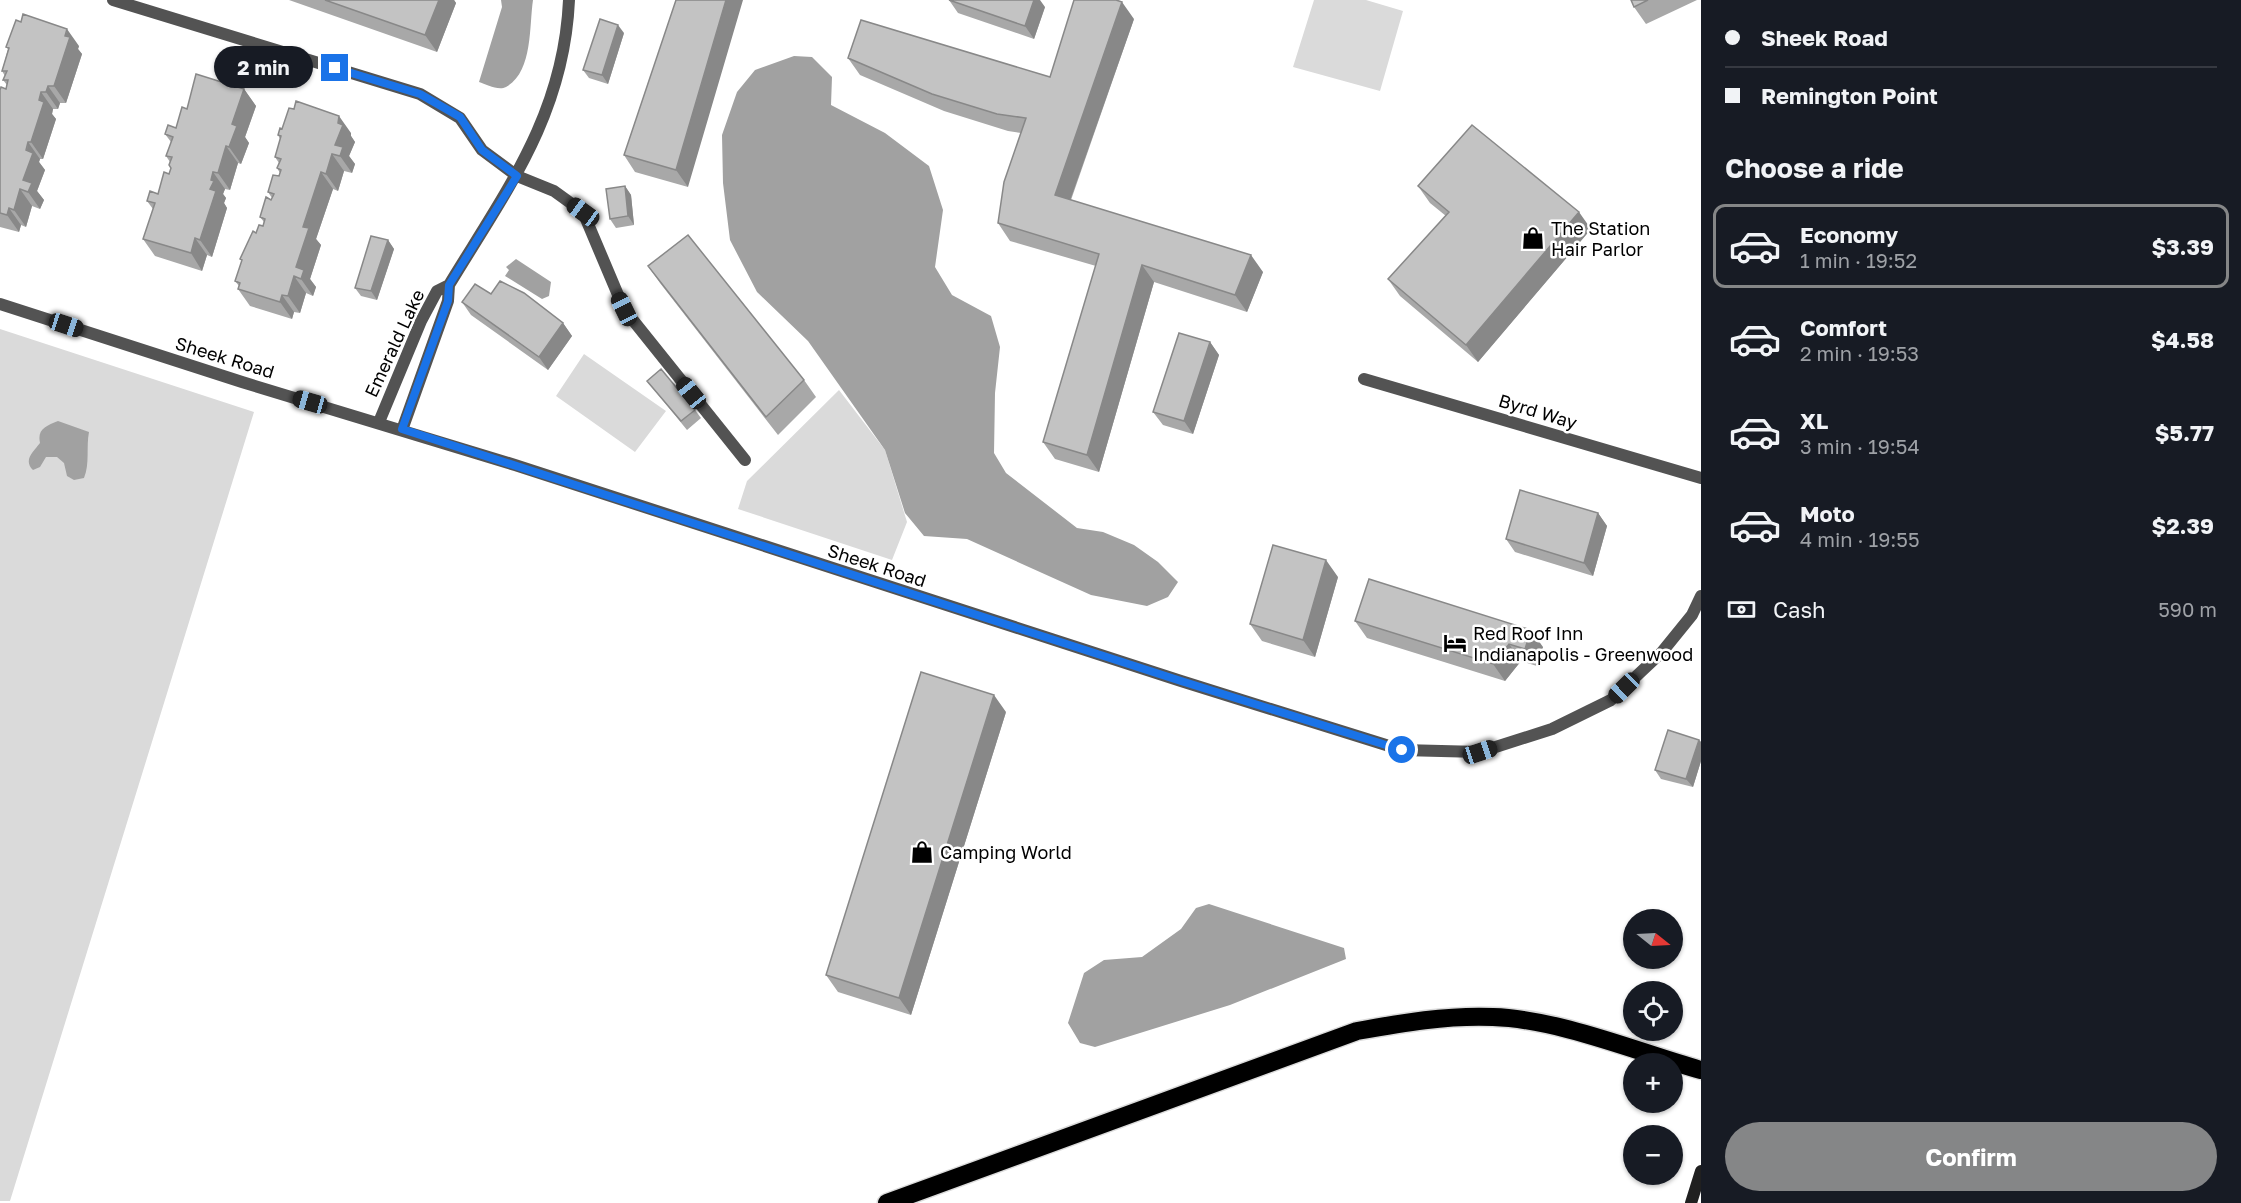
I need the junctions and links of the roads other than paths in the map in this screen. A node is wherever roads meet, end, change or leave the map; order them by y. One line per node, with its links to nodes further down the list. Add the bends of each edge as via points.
1 (113, 0): 3 (street, via 420,94 460,117 482,150)
2 (569, 0): 3 (street, Emerald Lake, via 560,68 544,122)
3 (517, 176): 4 (street, Emerald Lake); 9 (street, via 554,191 583,212 624,309)
4 (449, 285): 7 (street, Emerald Lake, via 437,291 421,321); 8 (street, Emerald Lake, via 448,301)
5 (0, 304): 7 (street, Sheek Road)
6 (1364, 378): 10 (street, Byrd Way)
7 (379, 422): 8 (street, Sheek Road)
8 (402, 429): 11 (street, Sheek Road, via 1402,750 1480,752 1552,729 1611,700 1662,652 1692,615)
9 (746, 460)
10 (1701, 478)
11 (1701, 596)
12 (1701, 1070): 14 (highway, via 1556,1027 1495,1017 1423,1019 1357,1031)
13 (1701, 1171): 15 (main road)
14 (887, 1203)
15 (1691, 1203)

